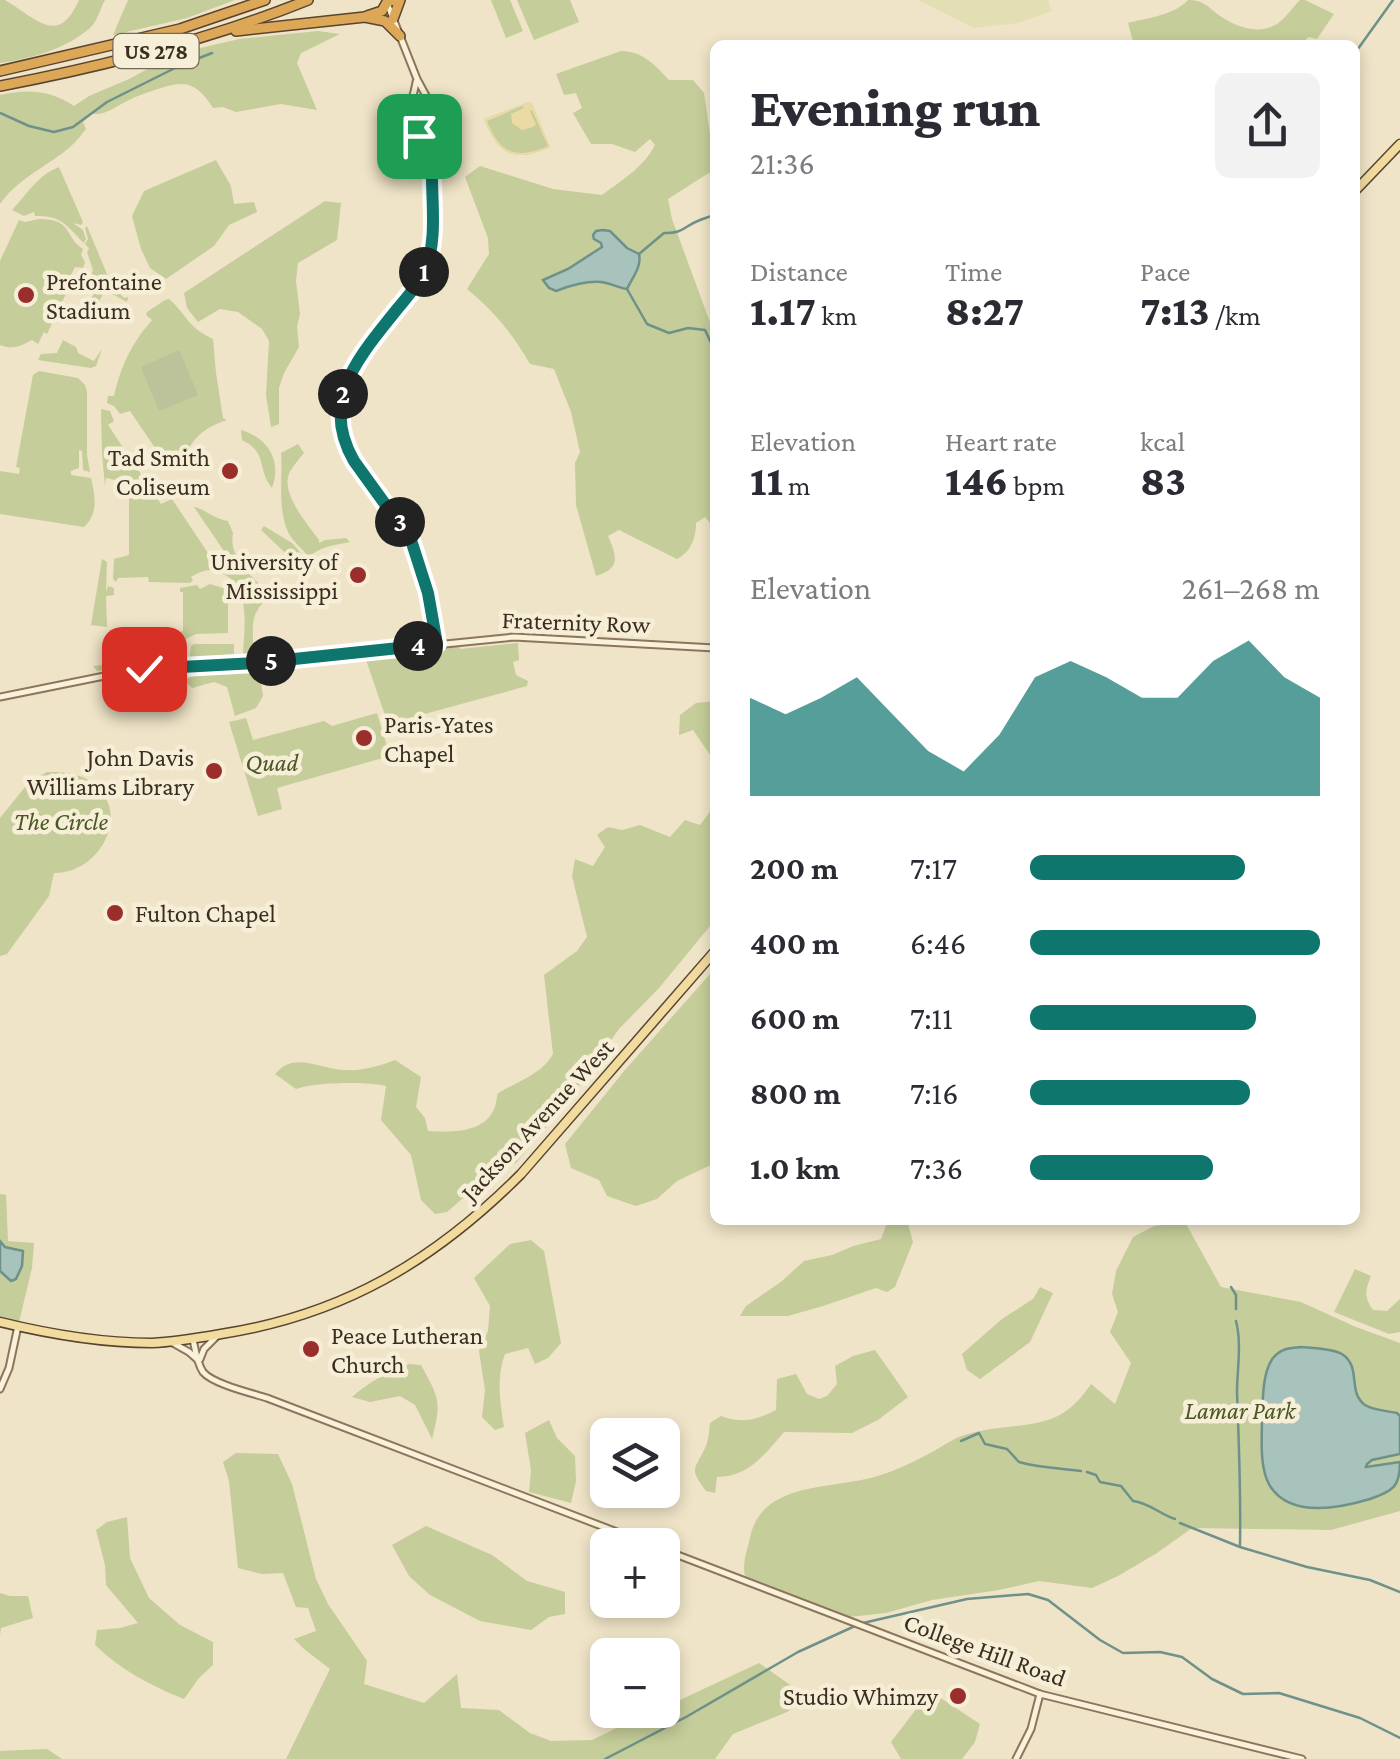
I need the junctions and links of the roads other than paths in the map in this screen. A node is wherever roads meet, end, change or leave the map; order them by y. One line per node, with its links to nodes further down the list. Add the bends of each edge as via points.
1 (254, 0): 6 (highway)
2 (266, 0): 6 (highway, US 278)
3 (308, 0): 9 (highway, US 278)
4 (392, 0): 5 (highway); 7 (highway)
5 (365, 16): 8 (highway, via 386,21); 9 (highway)
6 (217, 18): 10 (highway, US 278)
7 (393, 19): 8 (street)
8 (400, 36): 11 (street)
9 (194, 41): 12 (highway, US 278)
10 (0, 71)
11 (417, 79): 13 (street); 14 (street)
12 (0, 86)
13 (431, 108): 14 (street); 15 (street, via 438,122)
14 (411, 109): 16 (street, via 406,123)
15 (434, 130): 16 (street); 18 (street)
16 (414, 135): 18 (street)
17 (1400, 144): 19 (main road)
18 (430, 166): 20 (street, via 428,261 350,374 340,422 354,461 411,540)
19 (1360, 186)
20 (437, 644): 21 (street, Fraternity Row, via 526,636); 22 (street, Fraternity Row, via 139,669)
21 (710, 648)
22 (0, 697)
23 (710, 957): 26 (main road, Jackson Avenue West, via 521,1174 457,1233 335,1304)
24 (0, 1322): 25 (main road, Jackson Avenue West)
25 (18, 1326): 28 (main road, Jackson Avenue West, via 86,1338); 30 (street)
26 (218, 1335): 27 (main road, Jackson Avenue West); 29 (street)
27 (193, 1339): 28 (main road, Jackson Avenue West); 29 (street)
28 (170, 1341): 29 (street)
29 (199, 1362): 31 (street, via 215,1380)
30 (0, 1389)
31 (607, 1528)
32 (680, 1556): 33 (street, College Hill Road)
33 (1040, 1694): 34 (street); 35 (street, College Hill Road)
34 (1016, 1759)
35 (1302, 1759)

